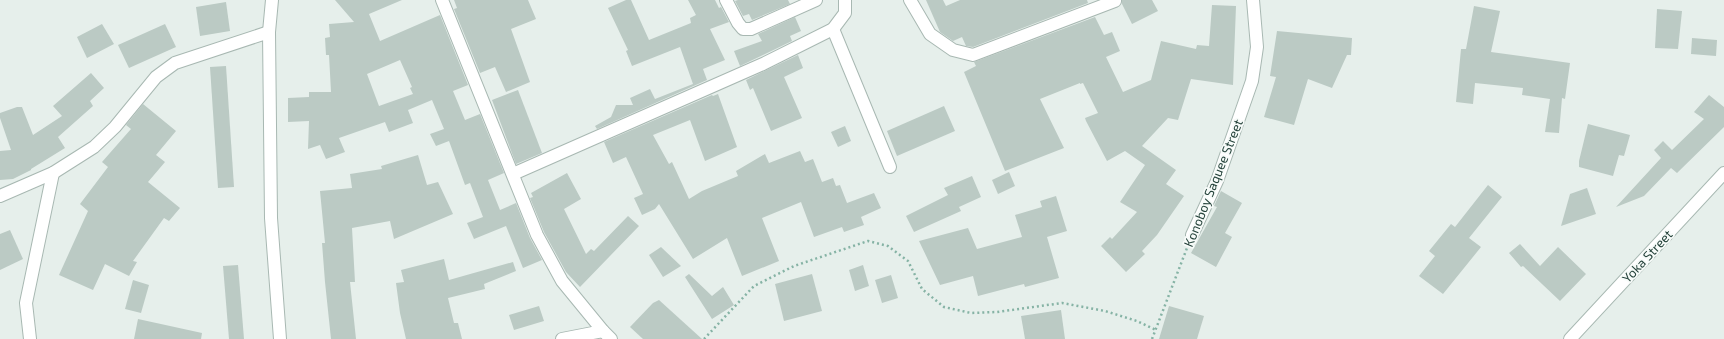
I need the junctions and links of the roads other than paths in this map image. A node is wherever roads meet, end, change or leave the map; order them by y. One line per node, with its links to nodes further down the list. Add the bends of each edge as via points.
1 (442, 0): 14 (street)
2 (726, 0): 3 (street, via 743,29 751,29)
3 (816, 0)
4 (845, 0): 9 (street, via 845,13)
5 (910, 0): 7 (street, via 930,34 954,50 973,55)
6 (1253, 0): 16 (street, Konoboy Saquee Street, via 1257,47 1252,80 1217,181)
7 (1115, 1)
8 (270, 3): 10 (street)
9 (833, 29): 11 (street); 14 (street, via 756,67)
10 (269, 32): 12 (street, via 175,63 156,77 115,127 94,147); 19 (street, via 271,218)
11 (890, 167)
12 (52, 173): 15 (street); 18 (street, via 26,303)
13 (1724, 173): 21 (street, Yoka Street)
14 (513, 174): 17 (street, via 537,235 562,281)
15 (0, 196)
16 (1192, 235)
17 (607, 335): 20 (street)
18 (30, 339)
19 (280, 339)
20 (562, 339)
21 (1570, 339)

